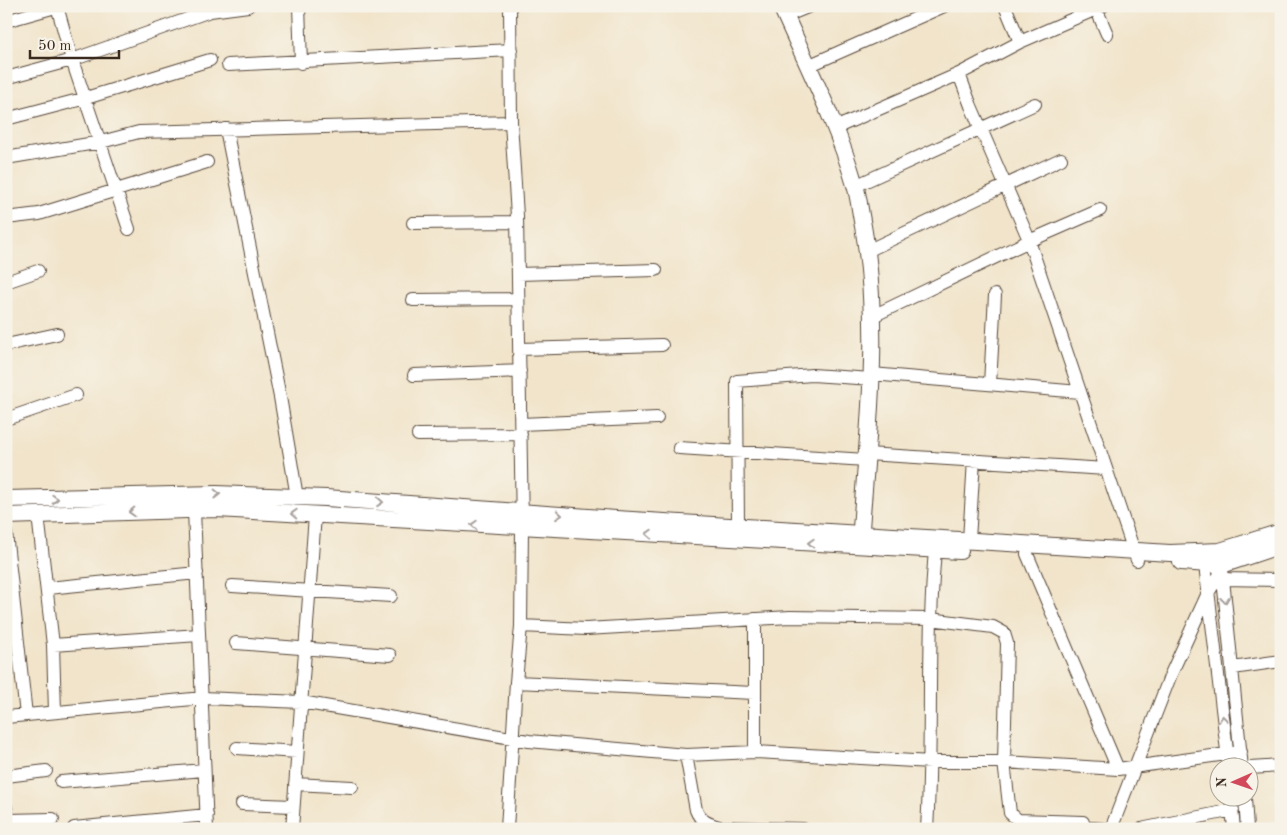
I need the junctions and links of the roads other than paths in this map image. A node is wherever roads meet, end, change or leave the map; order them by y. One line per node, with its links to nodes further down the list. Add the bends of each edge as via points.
1 (58, 6): 10 (street); 14 (street)
2 (248, 6): 14 (street, via 210,11)
3 (299, 6): 16 (street)
4 (510, 6): 13 (street)
5 (810, 6): 9 (street)
6 (944, 6): 18 (street)
7 (1005, 6): 12 (street)
8 (1098, 7): 11 (street); 12 (street)
9 (783, 11): 18 (street)
10 (6, 21)
11 (1107, 34)
12 (1020, 42): 19 (street)
13 (511, 50): 16 (street); 24 (street)
14 (72, 60): 20 (street); 21 (street)
15 (210, 60): 21 (street)
16 (301, 63): 17 (street)
17 (228, 65)
18 (808, 66): 25 (street)
19 (959, 74): 25 (street); 27 (street)
20 (6, 78)
21 (86, 98): 23 (street); 28 (street)
22 (1035, 104): 27 (street)
23 (6, 119)
24 (511, 122): 26 (street); 38 (street)
25 (835, 128): 32 (street)
26 (226, 129): 28 (street, via 140,132); 69 (street)
27 (981, 130): 32 (street); 33 (street)
28 (101, 142): 29 (street); 34 (street)
29 (6, 158)
30 (1062, 160): 33 (street)
31 (207, 162): 34 (street)
32 (855, 186): 41 (street)
33 (1006, 186): 40 (street); 41 (street)
34 (115, 190): 36 (street, via 38,214); 39 (street)
35 (1100, 210): 40 (street)
36 (6, 218)
37 (413, 222): 38 (street)
38 (517, 222): 44 (street)
39 (128, 229)
40 (1029, 241): 49 (street); 58 (street)
41 (867, 251): 49 (street)
42 (656, 270): 44 (street)
43 (38, 271): 45 (street)
44 (518, 274): 47 (street)
45 (6, 282)
46 (995, 295): 57 (street)
47 (518, 299): 48 (street); 53 (street)
48 (413, 300)
49 (873, 316): 56 (street)
50 (57, 334): 51 (street)
51 (6, 345)
52 (662, 345): 53 (street)
53 (519, 349): 54 (street)
54 (520, 371): 55 (street); 62 (street)
55 (414, 374)
56 (872, 376): 57 (street); 65 (street, via 812,375 737,381); 66 (street)
57 (990, 384): 58 (street)
58 (1080, 392): 68 (street)
59 (76, 395): 61 (street)
60 (657, 418): 62 (street)
61 (6, 419)
62 (521, 429): 63 (street); 75 (street)
63 (418, 435)
64 (679, 448): 65 (street)
65 (736, 452): 66 (street); 76 (street)
66 (866, 457): 67 (street); 79 (street)
67 (974, 460): 68 (street); 80 (street)
68 (1106, 469): 84 (street)
69 (297, 497): 70 (street, one-way to 69, via 216,494); 75 (street, one-way to 75)
70 (6, 499)
71 (194, 510): 72 (street, one-way to 72); 73 (street, one-way to 71); 87 (street)
72 (38, 515): 74 (street); 90 (street)
73 (315, 515): 75 (street, one-way to 73); 91 (street)
74 (6, 516)
75 (522, 520): 76 (street, one-way to 76); 79 (street, one-way to 75); 96 (street)
76 (738, 526): 79 (street)
77 (1281, 532): 86 (street)
78 (6, 533): 109 (street)
79 (860, 540): 81 (street)
80 (969, 540): 81 (street); 84 (street)
81 (936, 544): 83 (street); 95 (street)
82 (1281, 545): 86 (street)
83 (1027, 554): 84 (street); 125 (street)
84 (1135, 555): 85 (street)
85 (1204, 558): 86 (street); 92 (street)
86 (1222, 567): 88 (street); 92 (street); 103 (street, one-way to 103)
87 (196, 573): 90 (street); 97 (street)
88 (1281, 580)
89 (232, 586): 91 (street)
90 (48, 588): 99 (street)
91 (309, 592): 93 (street); 100 (street)
92 (1208, 593): 116 (street, one-way to 92); 123 (street, via 1171,674)
93 (391, 596)
94 (755, 619): 95 (street); 96 (street, via 586,629); 105 (street)
95 (930, 619): 120 (street); 121 (street, via 993,627 1004,632)
96 (521, 626): 104 (street)
97 (200, 634): 99 (street); 106 (street)
98 (236, 643): 100 (street)
99 (53, 645): 108 (street)
100 (305, 648): 101 (street); 107 (street)
101 (390, 655)
102 (1281, 661): 103 (street)
103 (1234, 668): 115 (street)
104 (516, 682): 105 (street); 111 (street)
105 (754, 693): 114 (street)
106 (203, 698): 107 (street); 108 (street); 126 (street)
107 (301, 702): 111 (street); 113 (street)
108 (55, 712): 109 (street)
109 (26, 715): 110 (street)
110 (6, 717)
111 (513, 738): 117 (street); 145 (street)
112 (236, 748): 113 (street)
113 (297, 752): 130 (street)
114 (755, 752): 117 (street); 120 (street)
115 (1241, 752): 116 (street); 119 (street)
116 (1227, 754): 118 (street); 123 (street)
117 (686, 755): 142 (street, via 699,817)
118 (1228, 758)
119 (1241, 758)
120 (931, 762): 121 (street); 147 (street)
121 (1004, 762): 125 (street); 148 (street, via 1012,817)
122 (1281, 766): 124 (street)
123 (1135, 767): 125 (street); 149 (street)
124 (1260, 767)
125 (1118, 769)
126 (204, 770): 129 (street); 138 (street)
127 (46, 771): 128 (street)
128 (6, 776)
129 (61, 782)
130 (296, 784): 131 (street); 133 (street)
131 (352, 787)
132 (242, 804): 133 (street)
133 (293, 806): 144 (street)
134 (6, 807): 140 (street)
135 (1217, 808): 150 (street)
136 (1232, 808): 151 (street)
137 (1246, 808): 152 (street)
138 (207, 815): 141 (street); 143 (street)
139 (53, 819): 140 (street)
140 (8, 825)
141 (74, 828)
142 (719, 828): 146 (street)
143 (207, 829)
144 (292, 829)
145 (507, 829)
146 (803, 829)
147 (927, 829)
148 (1104, 829)
149 (1111, 829)
150 (1141, 829)
151 (1234, 829)
152 (1247, 829)

